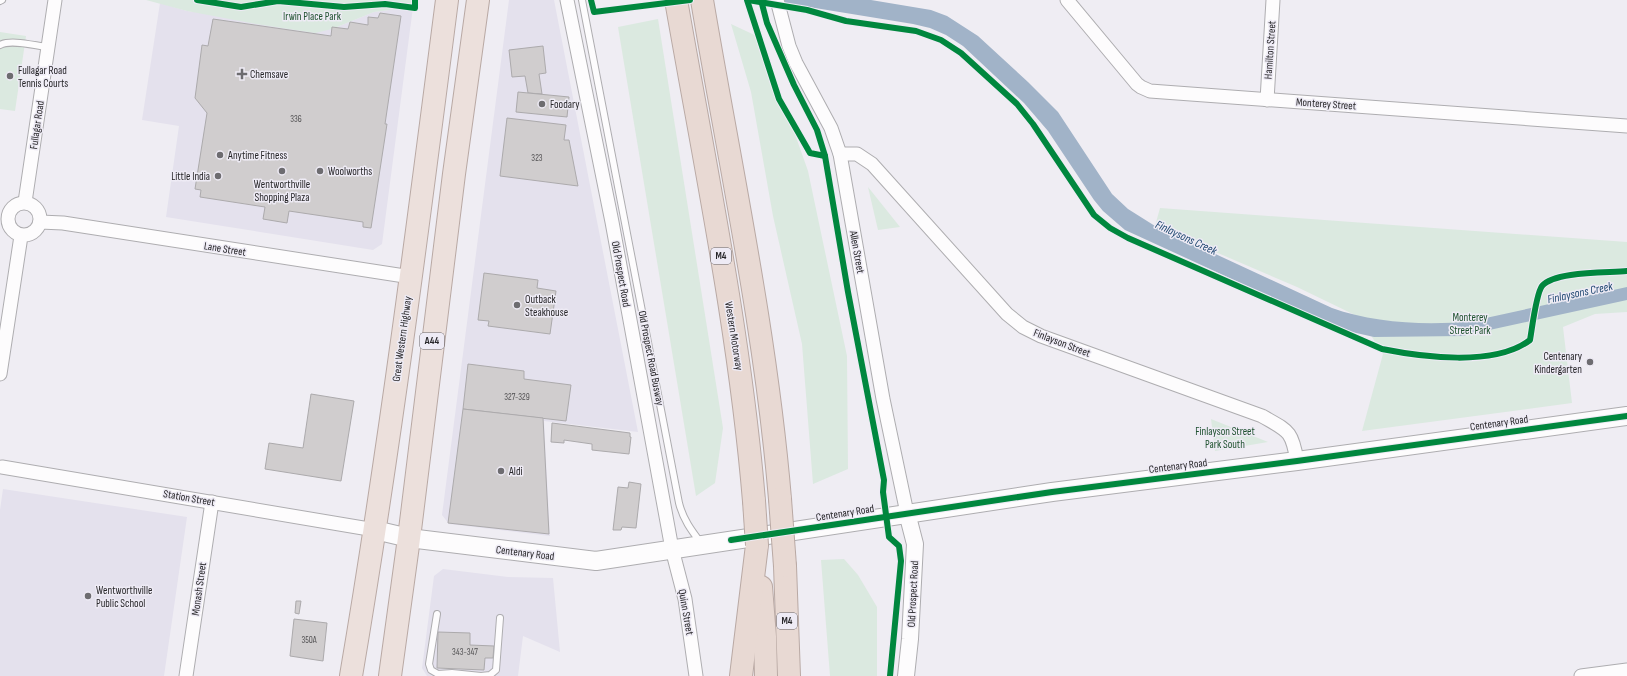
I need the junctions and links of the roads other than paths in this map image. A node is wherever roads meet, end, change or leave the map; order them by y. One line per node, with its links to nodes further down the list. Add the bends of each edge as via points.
1 (55, 0): 12 (street, Fullagar Road)
2 (447, 0): 20 (highway, Great Western Highway)
3 (478, 0): 28 (highway, A44)
4 (567, 0): 30 (street, Old Prospect Road, via 612,222)
5 (582, 0): 29 (lane, Old Prospect Road Busway, via 679,503 687,525)
6 (777, 0): 15 (street, Allen Street, via 789,46 831,128)
7 (1067, 0): 13 (street, Monterey Street, via 1137,84 1146,90)
8 (1273, 0): 13 (street, Hamilton Street)
9 (677, 6): 31 (highway, Western Motorway / M4, bridge, via 733,324 754,501 758,545)
10 (703, 7): 41 (highway, M4, bridge, via 755,300 771,409 785,566)
11 (0, 46): 12 (lane, via 18,44)
12 (48, 47): 16 (street, Fullagar Road)
13 (1267, 100): 14 (street, Monterey Street)
14 (1627, 126)
15 (840, 154): 23 (street, Finlayson Street, via 857,154 872,164 1007,314 1023,328 1262,416 1287,430 1294,441); 26 (street, Allen Street, via 883,399)
16 (25, 202): 17 (street, via 14,206); 18 (street, via 36,209 40,215)
17 (4, 215): 19 (street, via 11,229)
18 (40, 222): 19 (street, via 31,234); 20 (street, Lane Street)
19 (21, 236): 21 (street)
20 (411, 277): 27 (highway, Great Western Highway)
21 (0, 374)
22 (1627, 416): 23 (main road, Centenary Road)
23 (1297, 461): 26 (main road, Centenary Road)
24 (1, 464): 25 (street, Station Street)
25 (212, 502): 27 (street, Station Street); 35 (street, Monash Street)
26 (907, 513): 29 (main road, Centenary Road); 42 (street, Old Prospect Road, via 915,544)
27 (375, 530): 28 (main road, Centenary Road); 36 (highway, Great Western Highway)
28 (409, 538): 30 (main road, Centenary Road, via 596,560); 37 (highway, A44)
29 (702, 544): 30 (main road, Centenary Road)
30 (672, 549): 38 (street, Quinn Street, via 685,599)
31 (757, 568): 39 (highway); 40 (highway, M4, via 765,637)
32 (437, 614): 33 (lane, via 429,664 431,670 438,674 481,676 490,675 496,670)
33 (500, 618)
34 (1627, 670): 43 (street)
35 (186, 676)
36 (351, 676)
37 (390, 676)
38 (696, 676)
39 (741, 676)
40 (766, 676)
41 (789, 676)
42 (906, 676)
43 (1581, 676)

